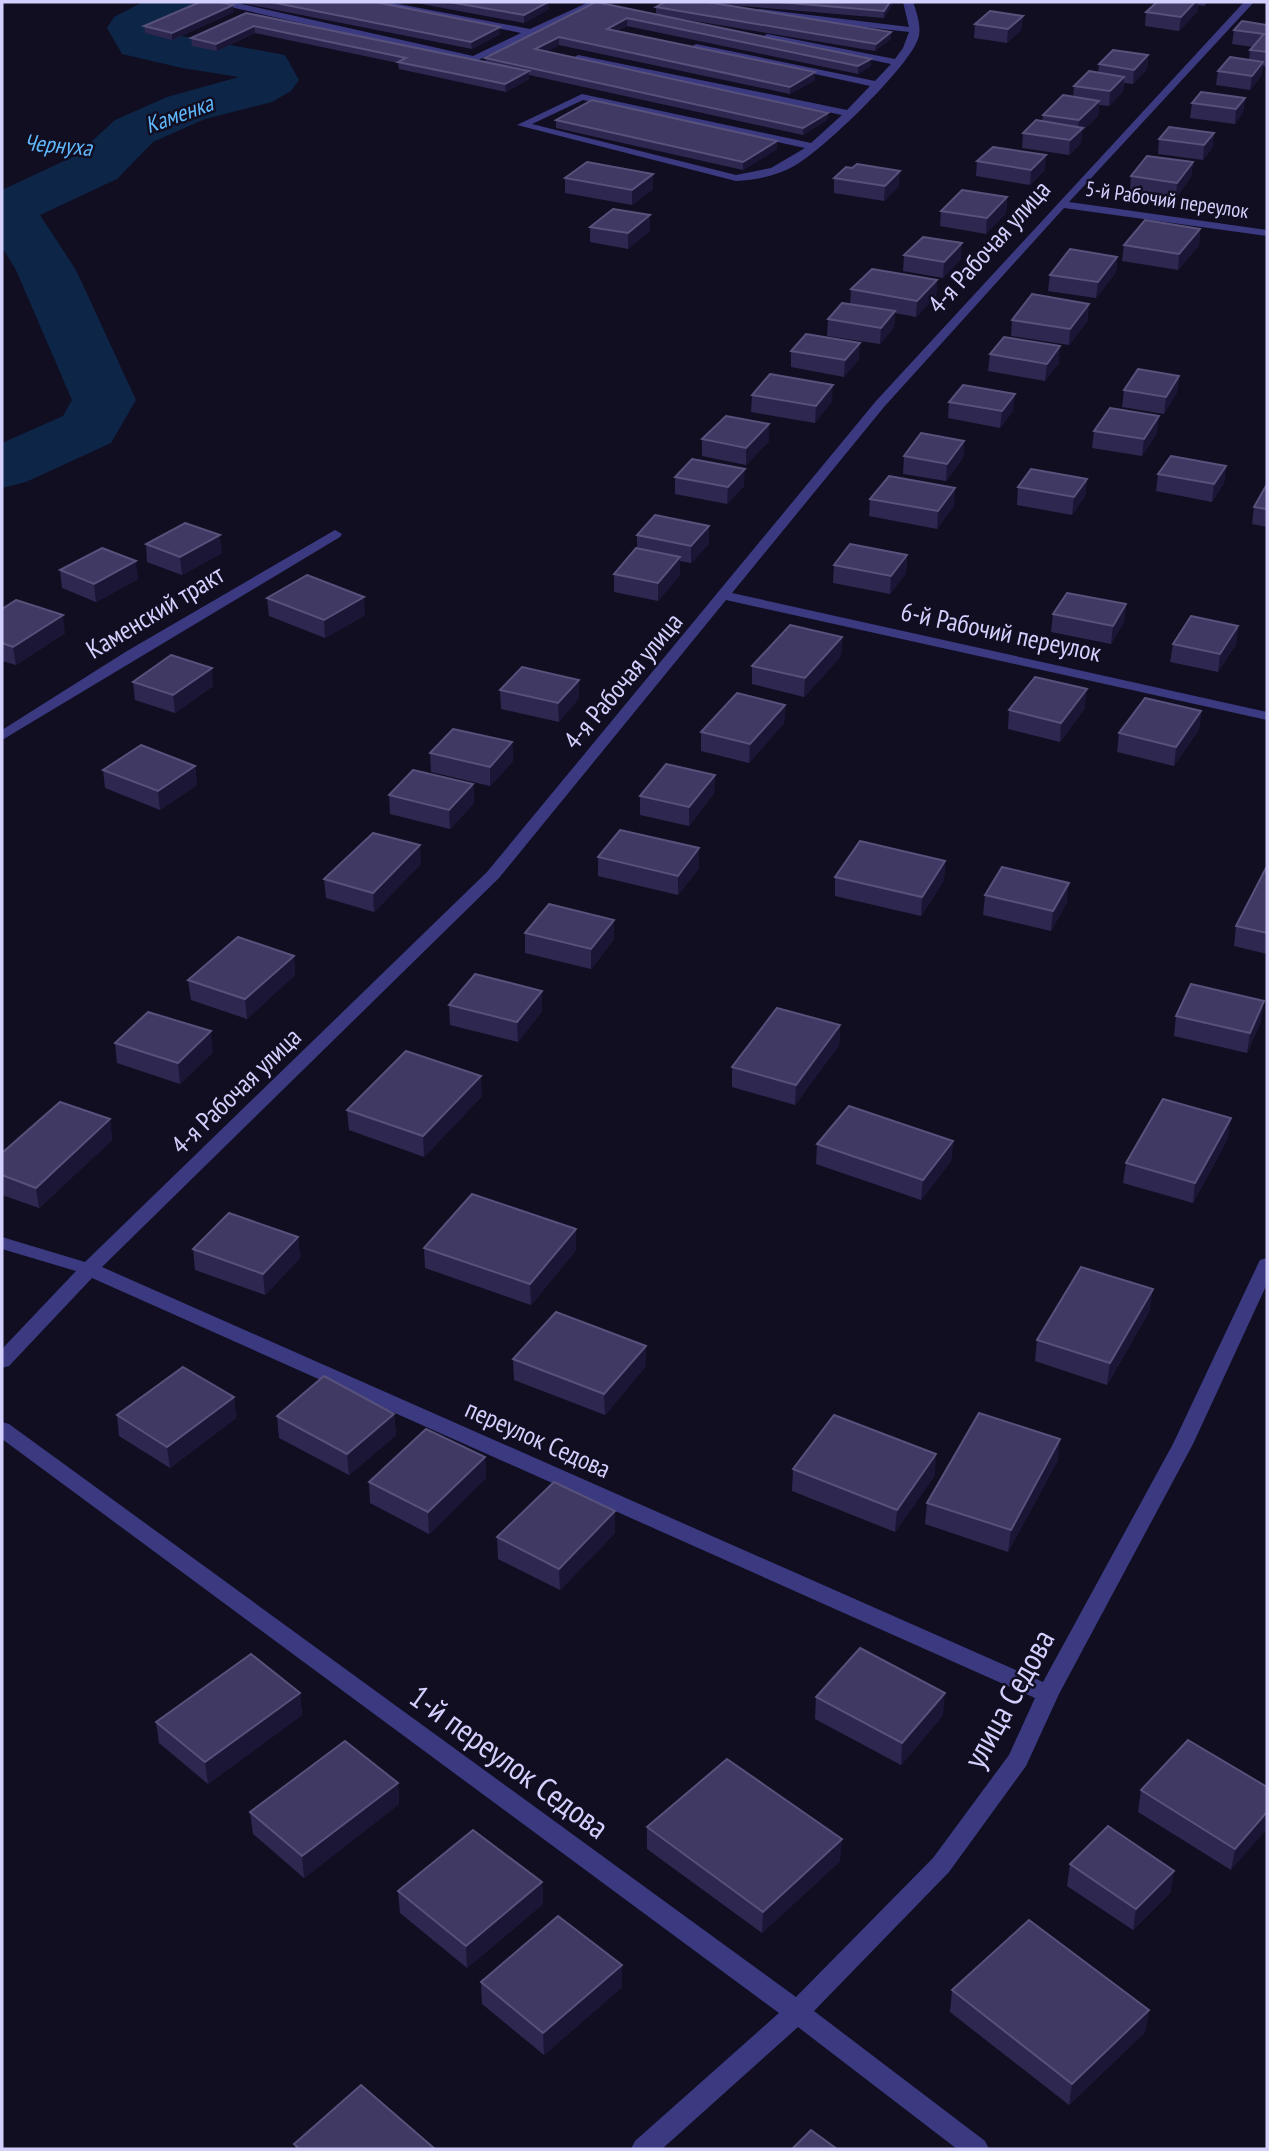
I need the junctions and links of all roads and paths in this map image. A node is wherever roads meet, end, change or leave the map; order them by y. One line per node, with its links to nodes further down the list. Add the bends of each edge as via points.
1 (375, 2): 12 (street)
2 (575, 2): 5 (street)
3 (908, 2): 11 (street)
4 (1249, 2): 20 (street, 4-я Рабочая улица)
5 (595, 3): 7 (street); 12 (street)
6 (233, 5): 9 (street)
7 (617, 9)
8 (746, 10): 11 (street)
9 (251, 11): 10 (street); 12 (street, via 474,59)
10 (238, 17)
11 (913, 30): 16 (street, via 913,40)
12 (529, 32)
13 (751, 34): 16 (street)
14 (678, 44): 17 (street)
15 (578, 58): 18 (street)
16 (898, 62): 17 (street)
17 (878, 85): 18 (street)
18 (848, 113): 19 (street)
19 (813, 147): 19 (street, via 797,160 759,177 736,178 522,125 582,97)
20 (1061, 204): 21 (street, 5-й Рабочий переулок); 23 (street, 4-я Рабочая улица, via 880,404)
21 (1267, 233)
22 (335, 534): 25 (street, Каменский тракт)
23 (725, 596): 24 (street, 6-й Рабочий переулок); 28 (street, 4-я Рабочая улица, via 493,875)
24 (1267, 716)
25 (2, 736)
26 (2, 1243): 28 (street, переулок Седова)
27 (1267, 1264): 31 (street, улица Седова, via 1183,1444)
28 (89, 1269): 29 (street, 4-я Рабочая улица); 31 (street, переулок Седова)
29 (2, 1361)
30 (2, 1429): 32 (street, 1-й переулок Седова)
31 (1048, 1694): 32 (street, улица Седова, via 1018,1760 941,1865)
32 (797, 2012): 33 (street, улица Седова); 34 (street, 1-й переулок Седова)
33 (644, 2149)
34 (976, 2149)

